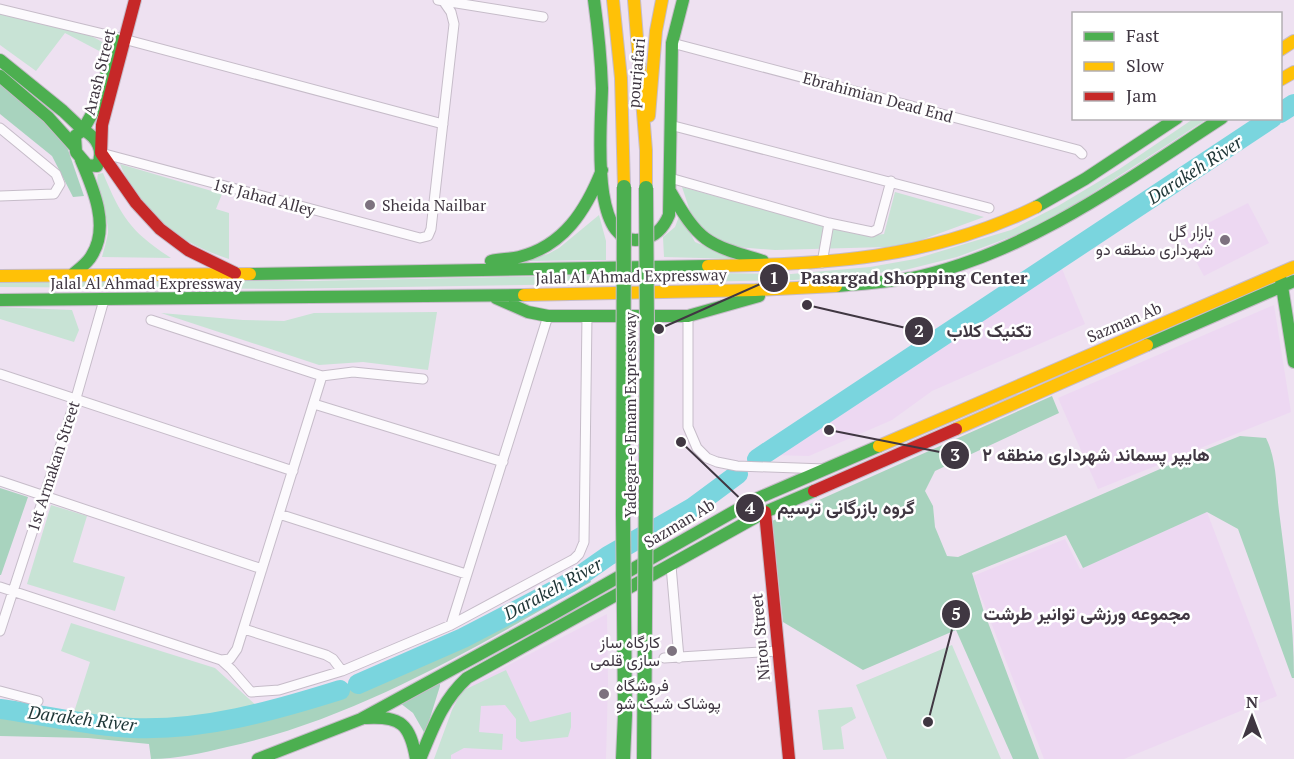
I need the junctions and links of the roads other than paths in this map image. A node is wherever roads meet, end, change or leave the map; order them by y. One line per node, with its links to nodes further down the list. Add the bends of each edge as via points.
1 (126, 0): 11 (main road, Arash Street)
2 (135, 0): 11 (main road, Arash Street)
3 (594, 0): 26 (main road, via 601,78)
4 (613, 0): 82 (main road, Yadegar-e Emam Expressway, bridge, via 621,78 624,187)
5 (634, 0): 22 (main road, Yadegar-e Emam Expressway)
6 (662, 0): 22 (main road, pourjafari)
7 (684, 0): 12 (main road)
8 (441, 1): 10 (street); 17 (street, via 451,12 454,24)
9 (0, 9): 11 (street)
10 (543, 17)
11 (120, 38): 17 (street); 20 (main road, Arash Street, via 98,103); 23 (main road, Arash Street, via 102,125)
12 (672, 43): 18 (main road); 24 (street, Ebrahimian Dead End)
13 (0, 60): 20 (main road)
14 (0, 76): 21 (main road, via 48,117)
15 (1173, 120): 32 (main road, Jalal Al Ahmad Expressway, via 1038,206 988,229 901,254)
16 (1219, 120): 40 (main road, Jalal Al Ahmad Expressway, via 1050,227 996,252 929,274 859,285)
17 (443, 124): 23 (street, 1st Jahad Alley, via 431,229 428,236 420,238)
18 (670, 126): 27 (street); 28 (main road)
19 (0, 128): 29 (street, via 59,179 54,194)
20 (83, 130): 21 (main road, Arash Street, via 75,135); 23 (main road, via 91,134)
21 (75, 147): 25 (main road)
22 (646, 150): 83 (main road, Yadegar-e Emam Expressway, bridge)
23 (101, 153): 25 (main road, via 97,166 89,167); 37 (main road, via 136,203 160,229 188,250)
24 (1082, 154)
25 (81, 160): 36 (main road, via 94,193 100,232 92,256)
26 (602, 170): 28 (main road, via 608,216 617,232 629,240 644,240 664,227 669,214); 35 (main road, via 580,216 549,245 520,257)
27 (891, 181): 30 (street); 31 (street, via 876,232)
28 (670, 184): 31 (street); 33 (main road, via 686,217 703,238 719,247)
29 (0, 196)
30 (989, 208)
31 (829, 223): 32 (street)
32 (822, 263): 33 (main road, Jalal Al Ahmad Expressway)
33 (778, 265): 35 (main road, Jalal Al Ahmad Expressway)
34 (1294, 267): 39 (main road, Sazman Ab)
35 (430, 272): 37 (main road, Jalal Al Ahmad Expressway)
36 (72, 275): 37 (main road, Jalal Al Ahmad Expressway); 38 (main road, Jalal Al Ahmad Expressway)
37 (239, 275)
38 (0, 276)
39 (1286, 280): 48 (main road); 55 (main road, Sazman Ab); 59 (main road, Sazman Ab)
40 (785, 289): 41 (main road, Jalal Al Ahmad Expressway); 46 (main road)
41 (493, 296): 43 (main road, Jalal Al Ahmad Expressway); 44 (main road, via 528,312)
42 (0, 300): 43 (main road, Jalal Al Ahmad Expressway)
43 (104, 300): 52 (street, 1st Armakan Street)
44 (548, 316): 45 (main road); 54 (street)
45 (587, 316): 46 (main road); 68 (street, via 582,550 574,559)
46 (688, 316): 55 (street, via 688,427 697,448 707,458 737,466)
47 (151, 320): 50 (street)
48 (1294, 362)
49 (0, 374): 52 (street)
50 (322, 376): 51 (street, via 353,372); 53 (street)
51 (423, 379)
52 (76, 398): 56 (street); 58 (street, 1st Armakan Street)
53 (314, 404): 54 (street); 56 (street)
54 (503, 462): 64 (street)
55 (825, 468): 61 (main road, Sazman Ab, via 756,499)
56 (293, 471): 60 (street)
57 (0, 481): 58 (street)
58 (43, 494): 63 (street); 66 (street, 1st Armakan Street)
59 (765, 512): 62 (main road, Sazman Ab); 72 (main road, Nirou Street)
60 (279, 514): 63 (street); 64 (street)
61 (674, 546): 62 (main road); 67 (main road, Sazman Ab)
62 (674, 564): 71 (main road, Sazman Ab); 74 (street)
63 (262, 569): 69 (street)
64 (466, 574): 68 (street)
65 (0, 588): 66 (street)
66 (13, 592): 70 (street, 1st Armakan Street); 75 (street)
67 (542, 620): 71 (main road); 79 (main road, Sazman Ab)
68 (451, 625): 76 (street)
69 (244, 629): 75 (street, via 235,653 230,659); 76 (street, via 326,655)
70 (0, 631)
71 (549, 633): 81 (main road, Sazman Ab, via 467,678 453,691)
72 (778, 651): 74 (street); 84 (main road, Nirou Street)
73 (664, 658): 74 (street)
74 (679, 658)
75 (221, 660): 76 (street, via 255,693 272,692)
76 (342, 671)
77 (0, 691): 78 (street)
78 (38, 701)
79 (361, 719): 80 (main road, Sazman Ab); 81 (main road, via 389,718 404,725)
80 (258, 759)
81 (418, 759)
82 (623, 759)
83 (644, 759)
84 (789, 759)

